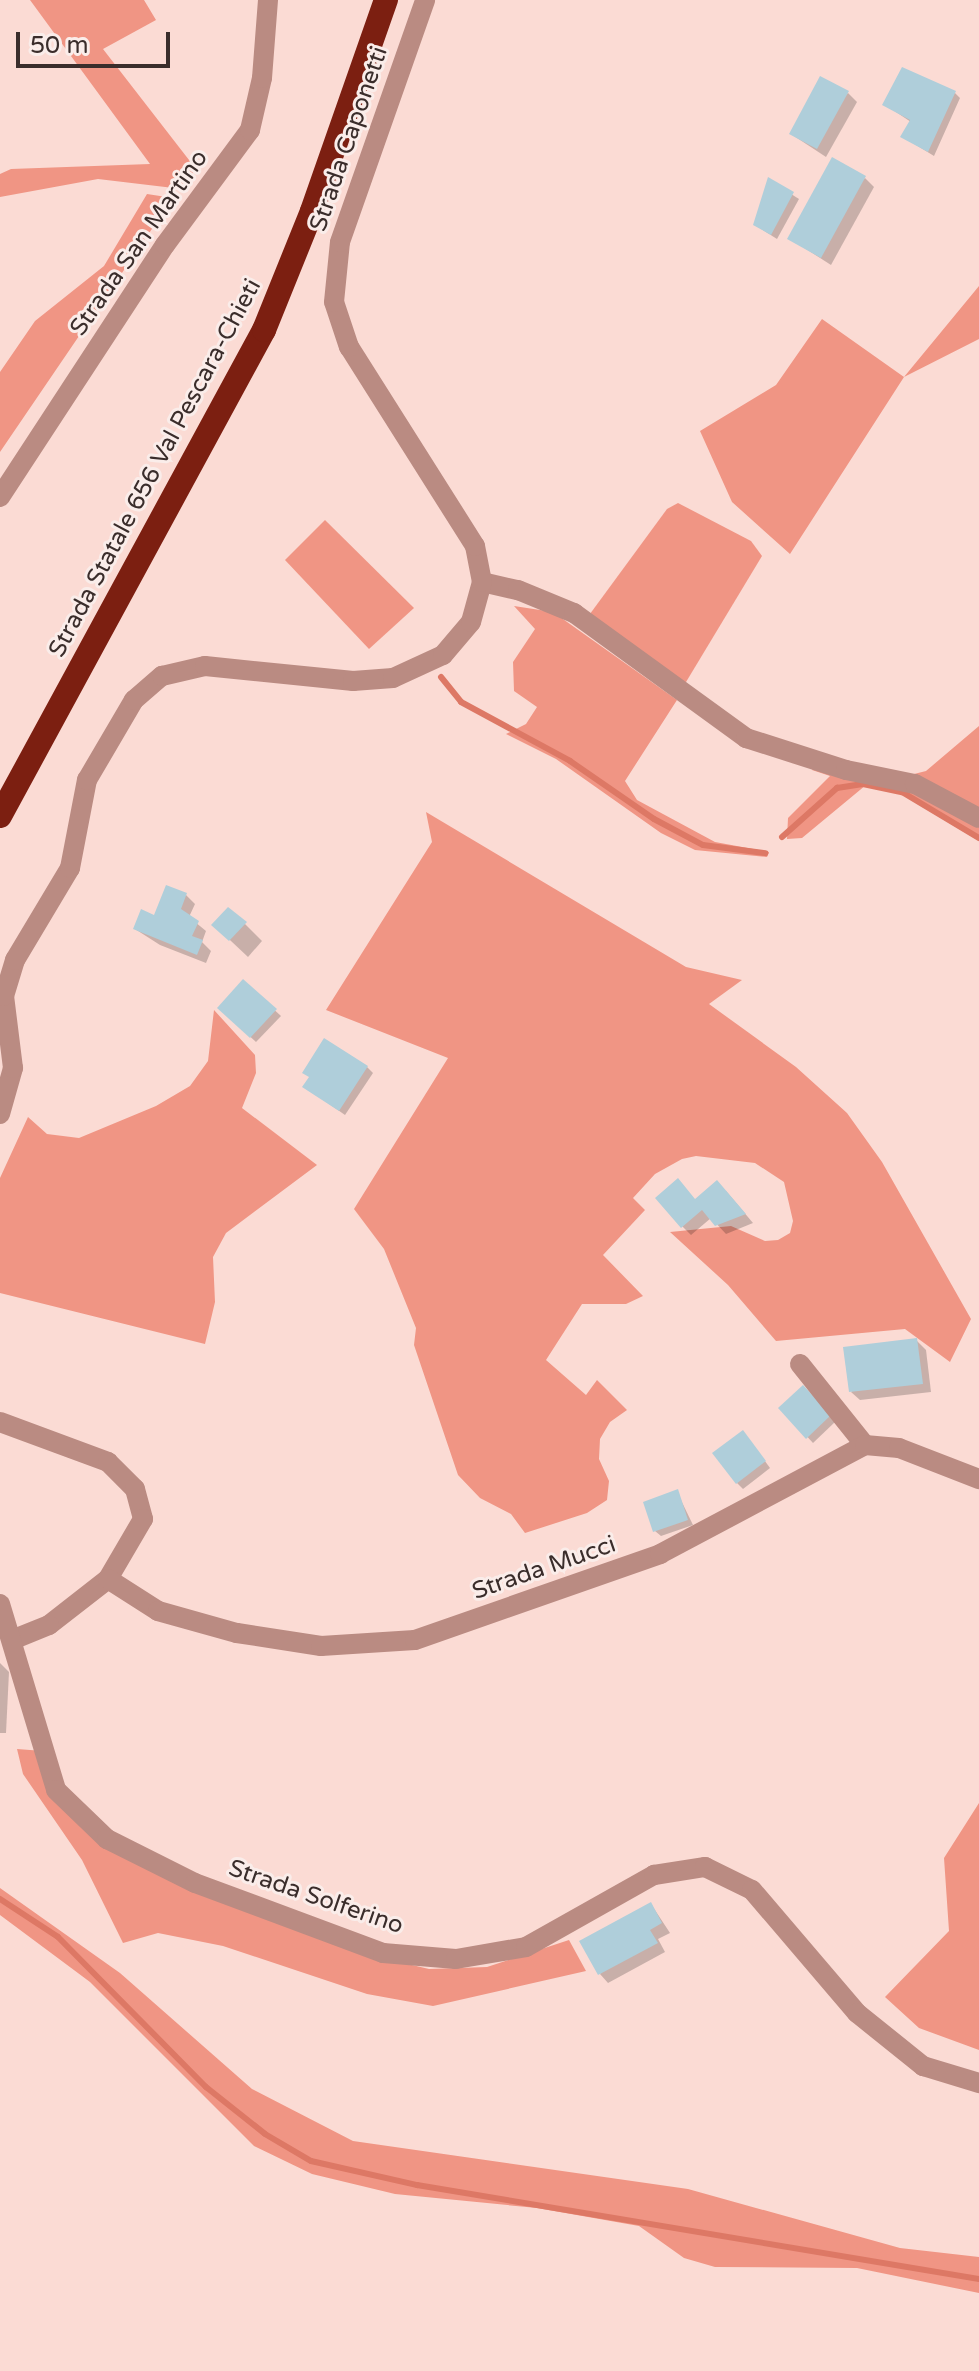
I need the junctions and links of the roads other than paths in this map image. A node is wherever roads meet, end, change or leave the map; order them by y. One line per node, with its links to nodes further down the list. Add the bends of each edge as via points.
1 (268, 0): 4 (street, Strada San Martino, via 262,78 250,130 165,245)
2 (386, 0): 6 (highway, Strada Statale 656 Val Pescara-Chieti, via 264,330)
3 (425, 0): 5 (street, Strada Caponetti, via 340,242 334,302 349,347 475,546)
4 (0, 497)
5 (482, 582): 7 (street, via 574,613 746,738 846,770 915,784); 8 (street, via 471,622 443,655 393,678 353,681 205,666 162,676 134,700 87,780 70,868 15,960 4,996 13,1068)
6 (0, 816)
7 (979, 818)
8 (0, 1114)
9 (800, 1364): 11 (street)
10 (0, 1422): 13 (street, via 108,1462 135,1489 143,1519)
11 (865, 1445): 12 (street, via 899,1448); 13 (street, Strada Mucci, via 660,1554 415,1640 321,1646 237,1633 158,1611)
12 (979, 1479)
13 (108, 1579): 15 (street, via 49,1625)
14 (0, 1604): 15 (street)
15 (15, 1639): 16 (street, Strada Solferino, via 56,1790 107,1839 195,1883 383,1953 456,1959 526,1947 654,1875 705,1867 752,1890 857,2013 923,2066)
16 (979, 2083)

